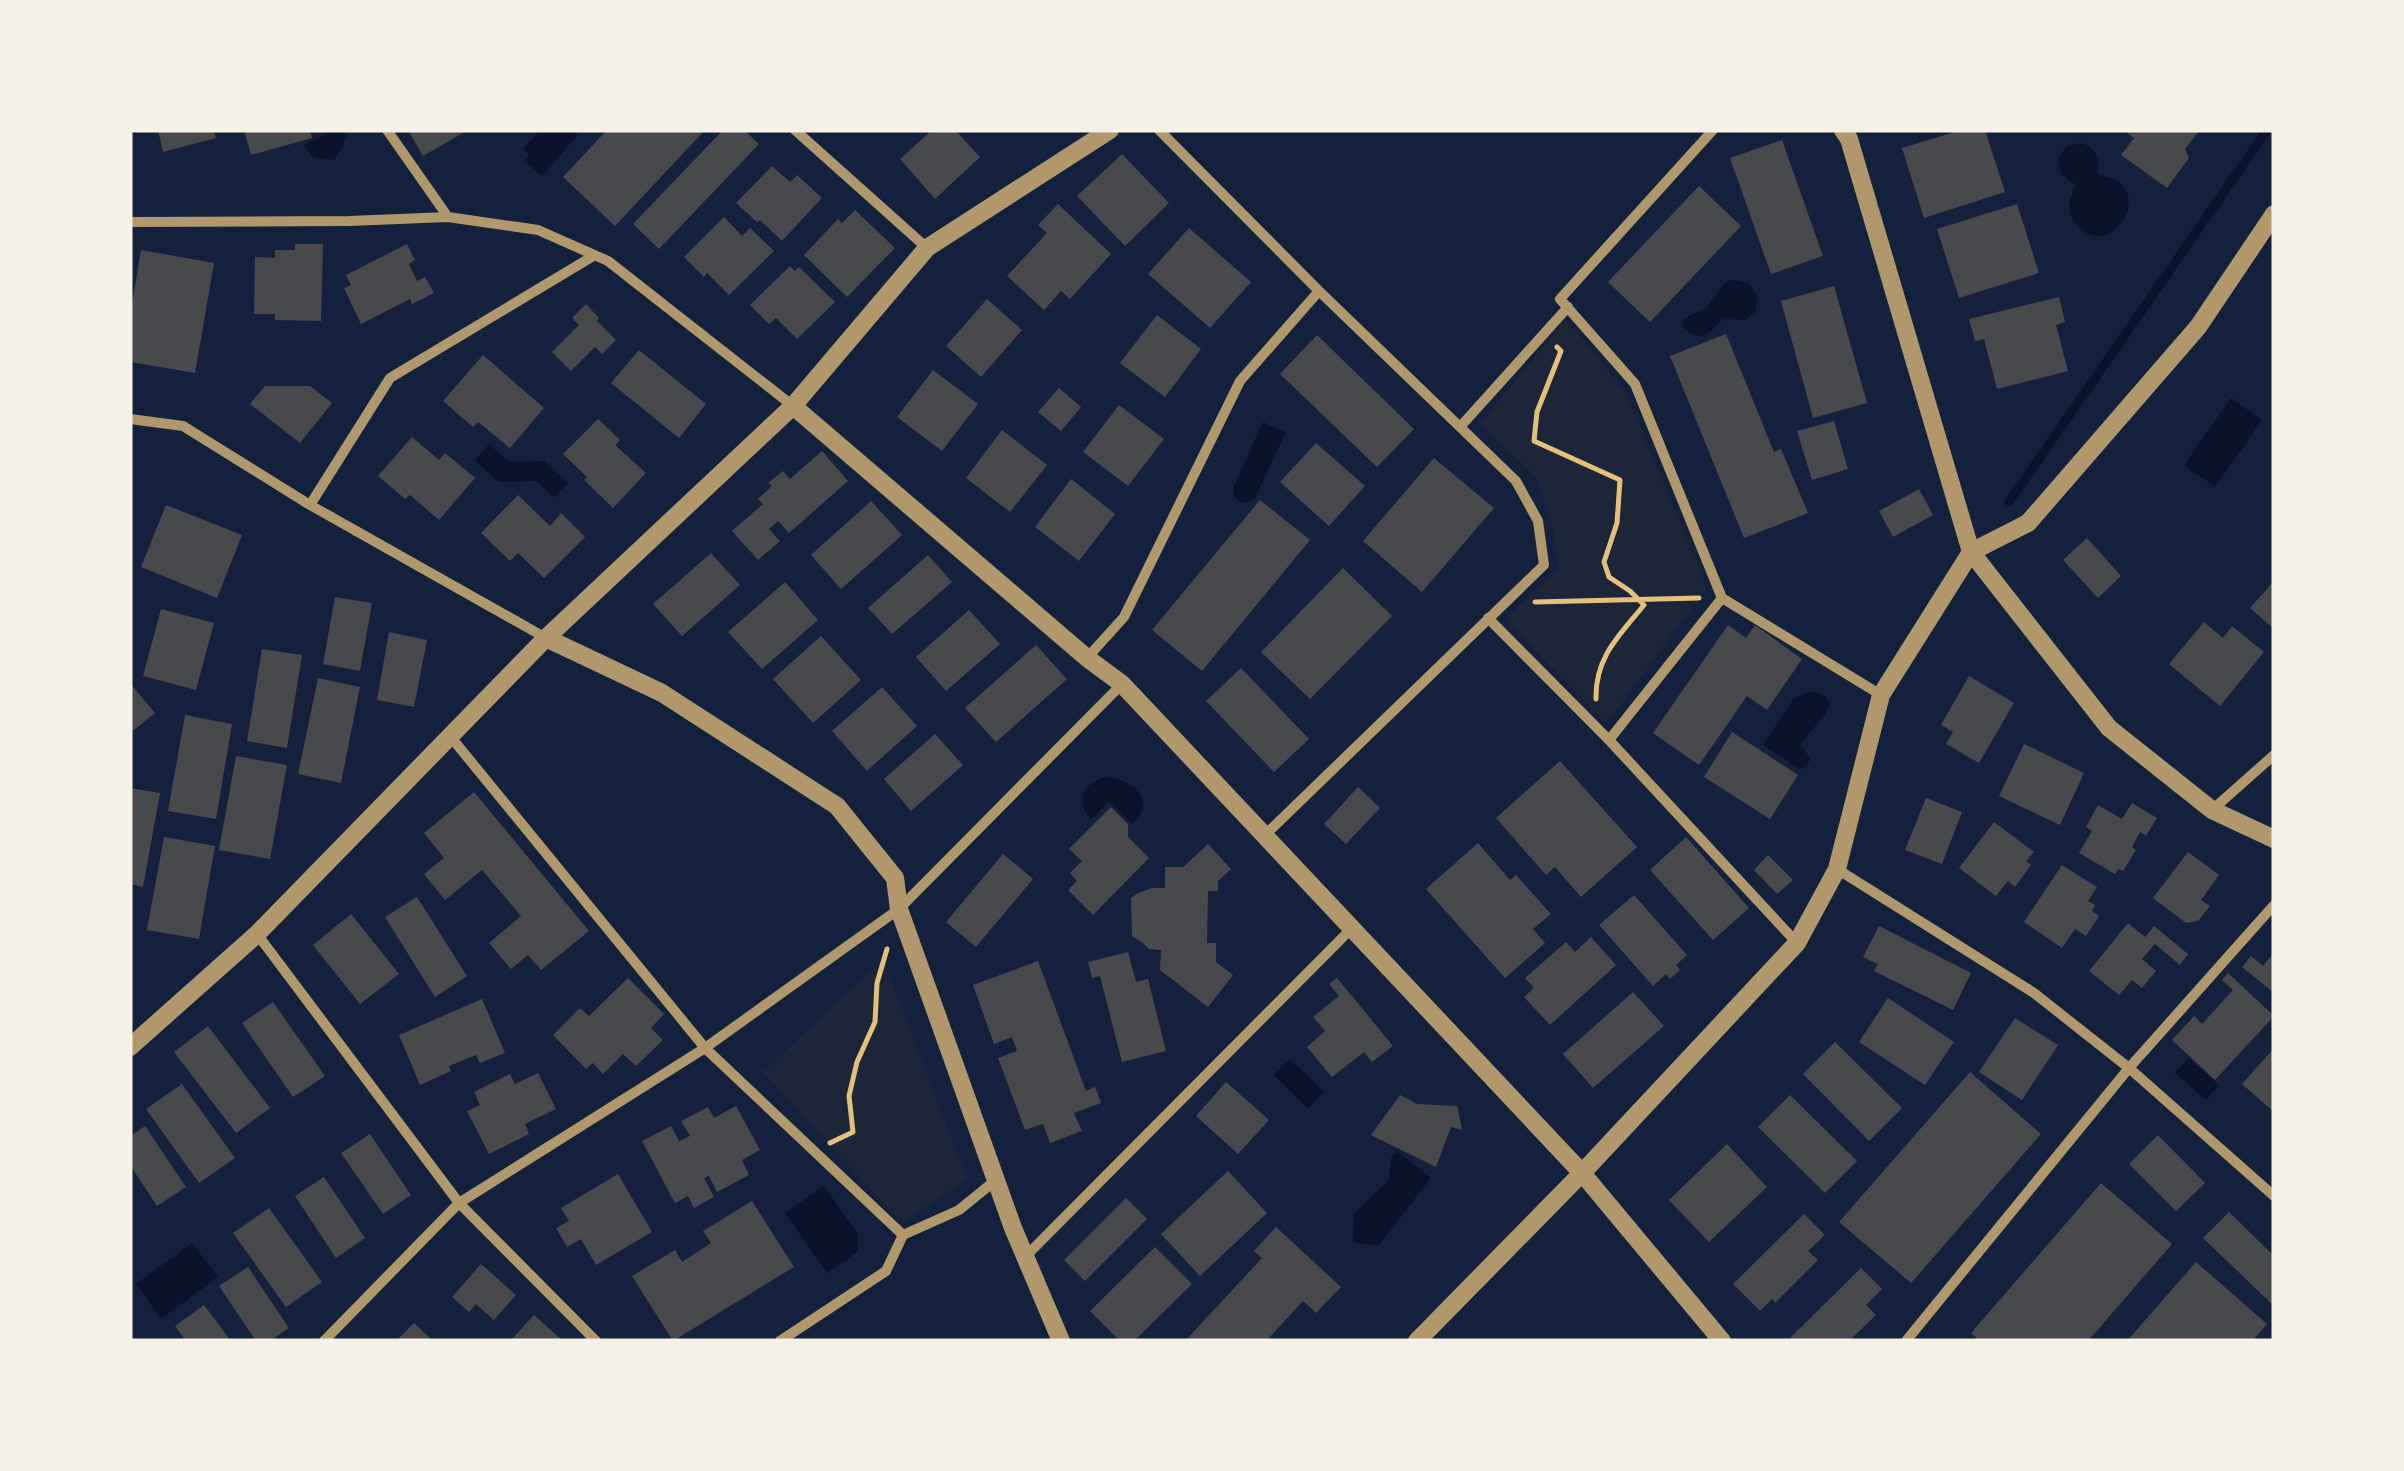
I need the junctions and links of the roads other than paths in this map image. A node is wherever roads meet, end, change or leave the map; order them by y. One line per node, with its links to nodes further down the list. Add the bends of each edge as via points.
1 (387, 130): 8 (street)
2 (795, 130): 10 (street)
3 (1110, 130): 10 (street)
4 (1159, 130): 12 (street)
5 (1713, 130): 13 (street, via 1560,299)
6 (1843, 130): 18 (street)
7 (2274, 214): 18 (street, via 2198,327 2028,523)
8 (448, 217): 9 (street); 11 (street, via 538,230)
9 (130, 222)
10 (926, 248): 14 (street)
11 (594, 256): 14 (street); 17 (street, via 390,378)
12 (1319, 291): 16 (street); 22 (street, via 1240,382 1124,617)
13 (1568, 308): 16 (street); 19 (street, via 1635,384)
14 (793, 406): 21 (street); 22 (street)
15 (130, 420): 17 (street, via 183,426)
16 (1460, 427): 20 (street, via 1516,481 1538,521 1544,565)
17 (310, 506): 21 (street)
18 (1971, 552): 24 (street); 28 (street, via 2110,728)
19 (1722, 598): 24 (street); 26 (street)
20 (1488, 618): 26 (street); 29 (street)
21 (546, 638): 25 (street); 33 (street, via 662,694 837,806 895,878)
22 (1087, 658): 23 (street)
23 (1122, 684): 29 (street); 33 (street)
24 (1881, 695): 31 (street)
25 (450, 736): 35 (street); 38 (street)
26 (1609, 740): 36 (street)
27 (2274, 755): 28 (street)
28 (2212, 810): 30 (street)
29 (1264, 836): 34 (street)
30 (2274, 839)
31 (1837, 869): 36 (street); 39 (street, via 2034,993)
32 (2274, 904): 39 (street)
33 (899, 909): 38 (street); 41 (street)
34 (1351, 928): 40 (street); 45 (street)
35 (257, 934): 37 (street); 43 (street)
36 (1797, 943): 40 (street)
37 (130, 1047)
38 (706, 1048): 43 (street); 44 (street)
39 (2128, 1068): 42 (street); 52 (street)
40 (1582, 1173): 50 (street); 51 (street)
41 (996, 1180): 44 (street, via 960,1210); 45 (street)
42 (2274, 1196)
43 (458, 1202): 46 (street); 47 (street)
44 (903, 1235): 48 (street, via 886,1271)
45 (1025, 1256): 49 (street)
46 (324, 1341)
47 (596, 1341)
48 (780, 1341)
49 (1061, 1341)
50 (1417, 1341)
51 (1722, 1341)
52 (1906, 1341)

